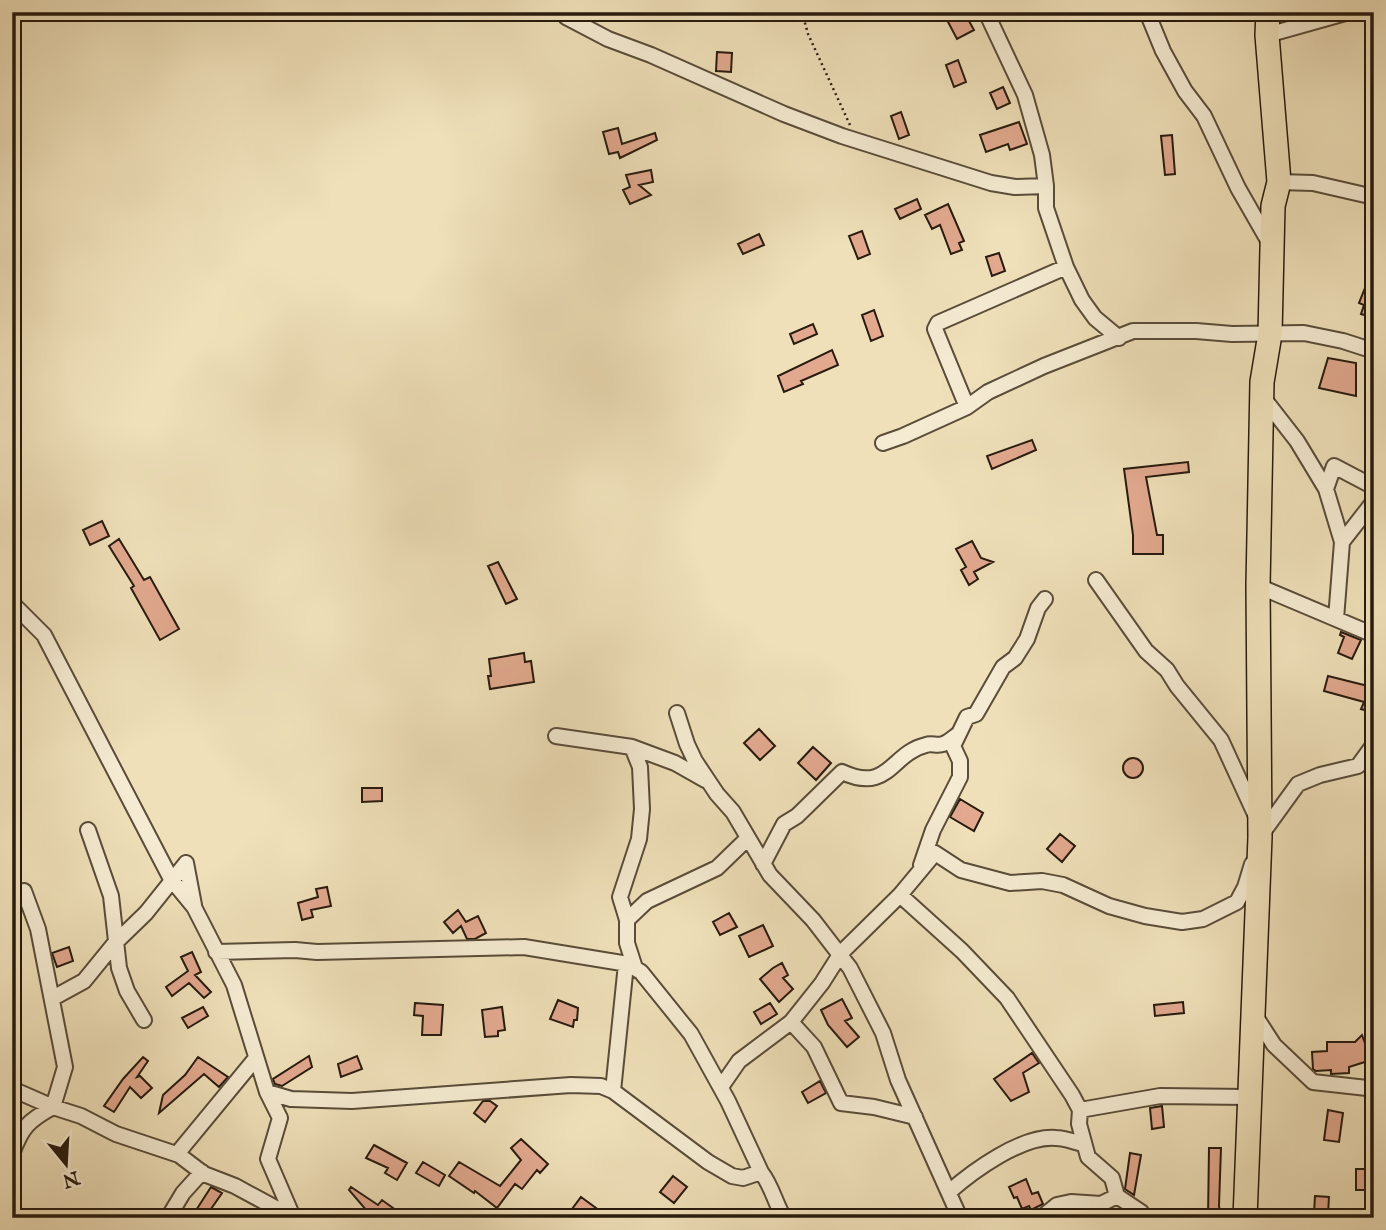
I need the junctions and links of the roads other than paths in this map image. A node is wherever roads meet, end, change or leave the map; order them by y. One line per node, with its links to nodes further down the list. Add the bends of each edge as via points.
1 (986, 12): 8 (street, via 1025,95)
2 (1147, 12): 10 (street, via 1163,51 1204,116)
3 (1268, 12): 6 (main road)
4 (1349, 12): 6 (street)
5 (566, 17): 8 (street, via 784,114 857,140 990,183)
6 (1267, 35): 7 (main road)
7 (1279, 182): 9 (street, via 1313,183); 10 (main road, via 1273,206)
8 (1046, 186): 11 (street, via 1046,208)
9 (1374, 197)
10 (1274, 249): 12 (main road)
11 (1066, 267): 13 (street, via 1095,318); 16 (street, via 938,323 935,329)
12 (1270, 334): 13 (street, via 1133,331); 14 (street, via 1304,333); 15 (main road)
13 (1119, 338): 16 (street, via 1044,366)
14 (1374, 351)
15 (1262, 397): 19 (street, via 1297,441); 23 (main road)
16 (967, 407): 17 (street)
17 (883, 443)
18 (1374, 487): 19 (street, via 1334,466)
19 (1326, 489): 21 (street)
20 (1374, 501): 21 (street)
21 (1342, 542): 26 (street)
22 (1096, 580): 37 (street, via 1139,643 1167,670 1221,740)
23 (1258, 586): 26 (street); 37 (main road)
24 (1045, 599): 29 (street, via 1015,658 1003,667 976,714 967,717)
25 (12, 603): 41 (street, via 44,635)
26 (1336, 619): 27 (street)
27 (1374, 635)
28 (677, 713): 35 (street, via 687,744)
29 (957, 735): 39 (street, via 942,745 926,744 872,778 858,779 842,772 784,824); 40 (street, via 953,746 960,761 960,777)
30 (556, 736): 32 (street)
31 (1374, 744): 33 (street)
32 (632, 747): 35 (street); 45 (street, via 640,767 642,809 639,839 620,897)
33 (1357, 766): 34 (street); 37 (street, via 1298,784)
34 (1374, 770)
35 (709, 782): 38 (street)
36 (88, 830): 46 (street, via 111,896)
37 (1259, 830): 40 (street, via 1237,902 1194,922 1109,906 1063,885 1010,883 961,870 935,853); 51 (main road)
38 (748, 838): 39 (street); 45 (street, via 717,868 647,901)
39 (763, 863): 48 (street)
40 (917, 874): 43 (street)
41 (173, 881): 44 (street); 44 (street, via 186,863); 46 (street)
42 (24, 891): 50 (street, via 38,929)
43 (900, 895): 48 (street); 62 (street, via 1007,998)
44 (194, 907): 47 (street)
45 (626, 920): 49 (street)
46 (117, 942): 50 (street, via 84,981); 52 (street, via 119,968)
47 (216, 952): 49 (street, via 524,947); 54 (street, via 234,985)
48 (841, 953): 53 (street); 63 (street, via 883,1033)
49 (630, 966): 55 (street, via 691,1034); 58 (street)
50 (52, 998): 61 (street, via 65,1068)
51 (1252, 1009): 57 (street, via 1274,1045 1313,1082); 60 (main road)
52 (144, 1020)
53 (791, 1022): 55 (street, via 739,1061); 63 (street, via 814,1047 841,1103)
54 (256, 1058): 59 (street); 66 (street)
55 (721, 1087): 68 (street)
56 (12, 1089): 61 (street)
57 (1374, 1090)
58 (612, 1091): 59 (street, via 570,1085 352,1101 291,1099); 68 (street, via 732,1177)
59 (267, 1092): 71 (street, via 280,1118 268,1159)
60 (1248, 1097): 62 (street, via 1160,1096); 77 (main road)
61 (52, 1107): 65 (street, via 30,1119); 66 (street)
62 (1080, 1110): 64 (street)
63 (915, 1117): 69 (street)
64 (1083, 1144): 69 (street, via 1055,1138 1030,1140 968,1175); 70 (street, via 1088,1157 1112,1178)
65 (12, 1154)
66 (179, 1155): 67 (street)
67 (202, 1172): 71 (street); 72 (street)
68 (761, 1172): 73 (street)
69 (949, 1192): 74 (street)
70 (1117, 1196): 75 (street, via 1101,1204 1057,1205); 76 (street)
71 (294, 1217)
72 (168, 1218)
73 (784, 1218)
74 (960, 1218)
75 (1041, 1218)
76 (1145, 1218)
77 (1245, 1218)

